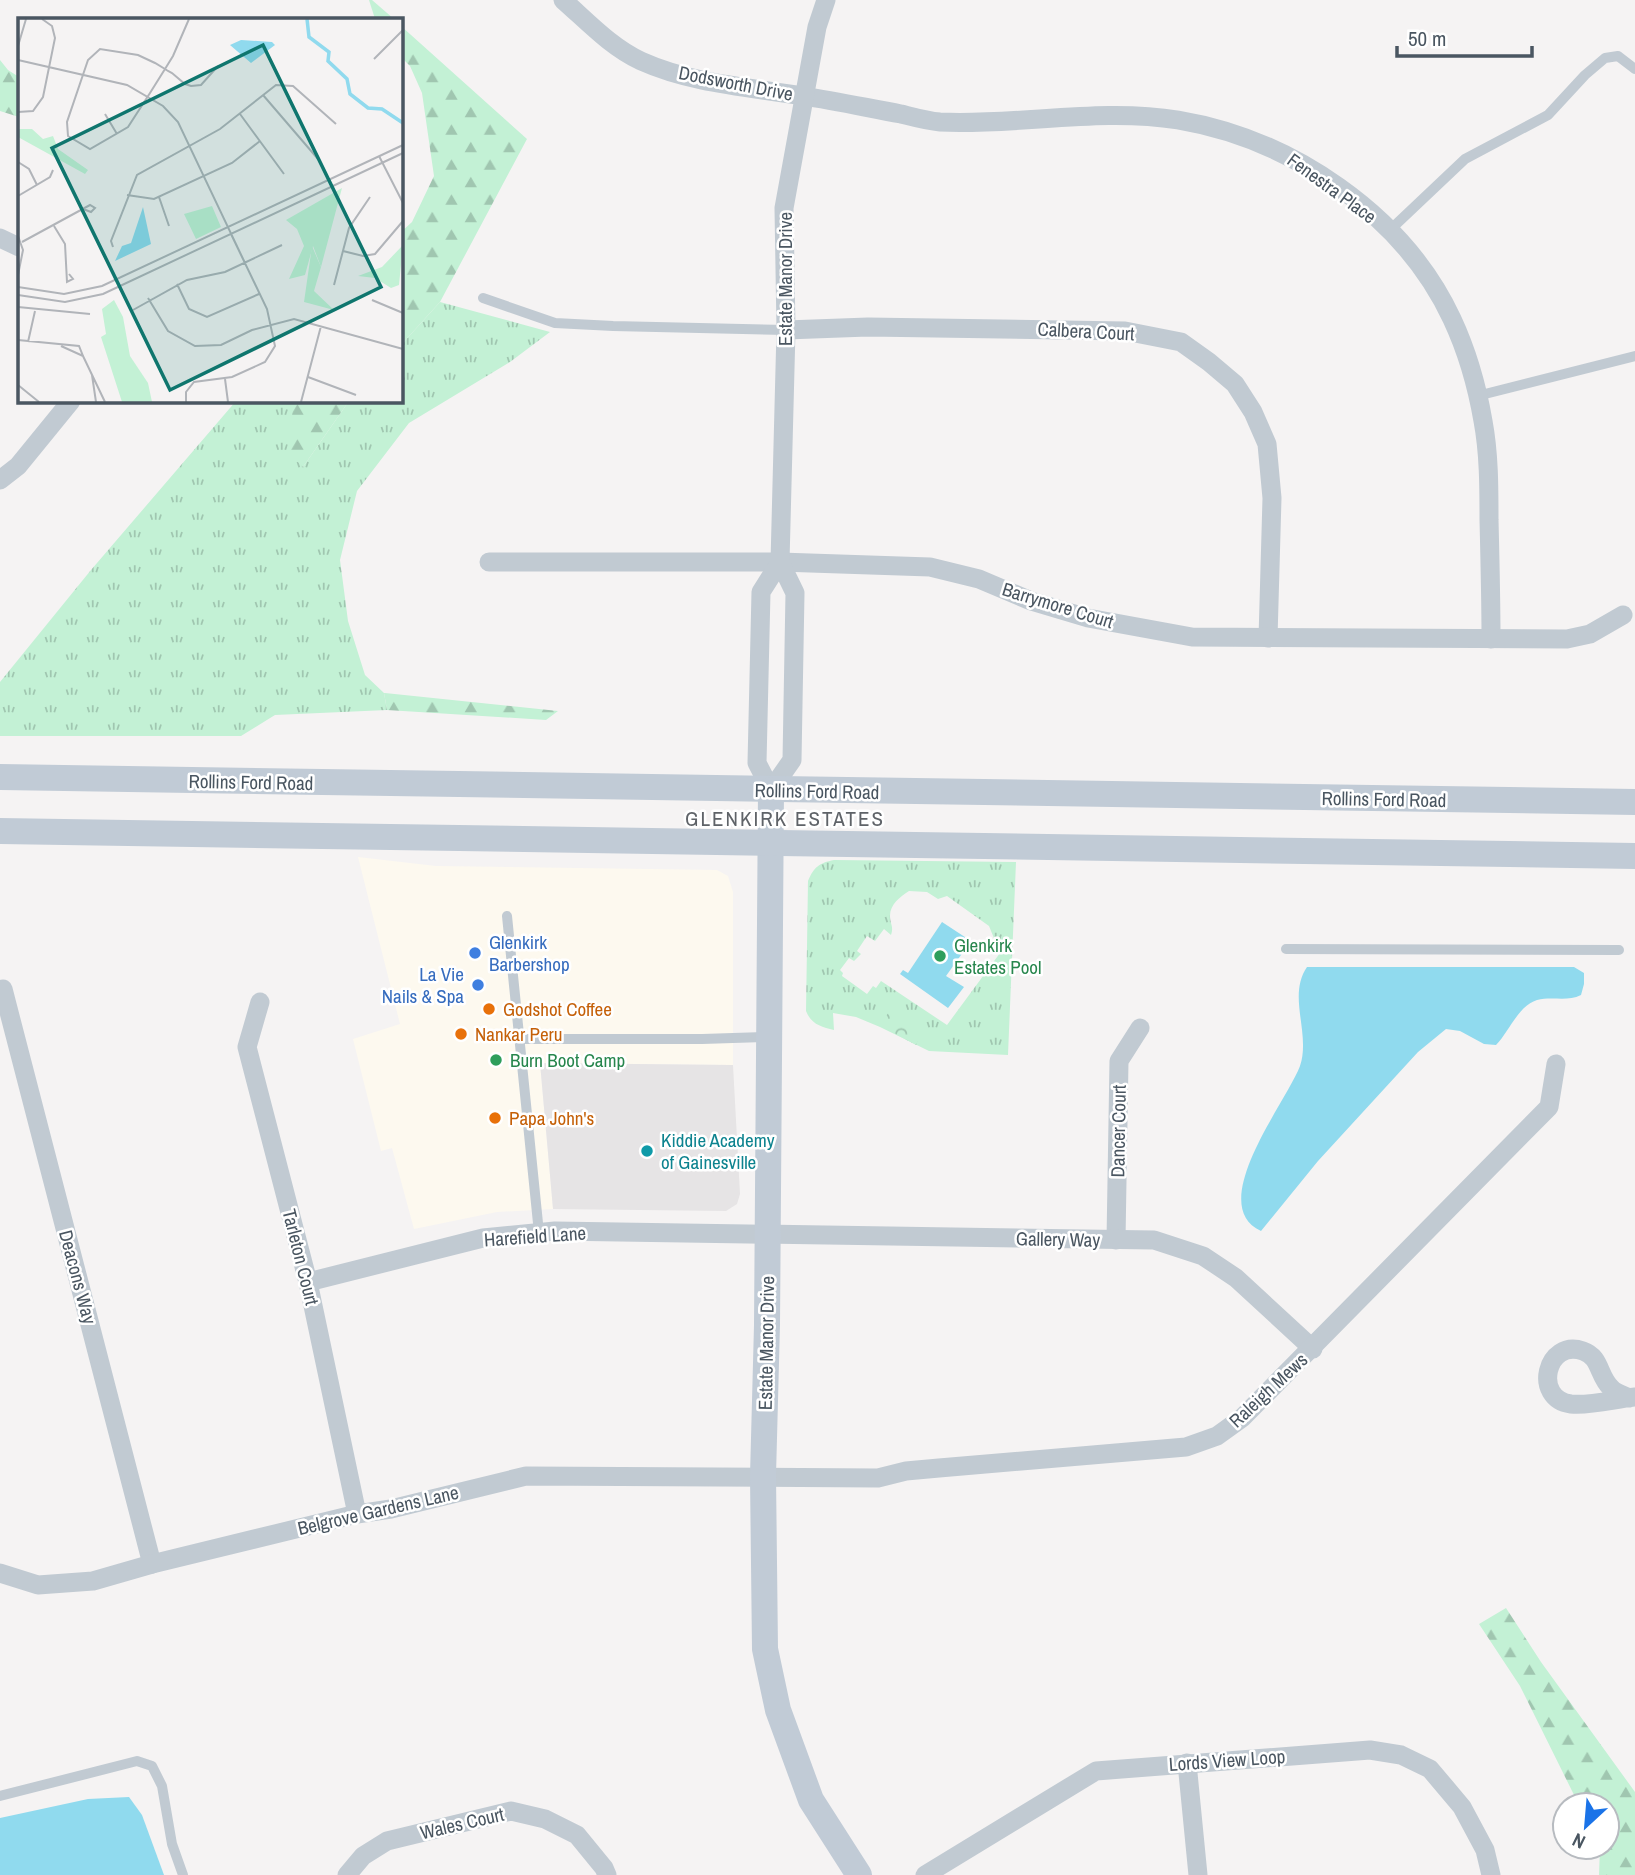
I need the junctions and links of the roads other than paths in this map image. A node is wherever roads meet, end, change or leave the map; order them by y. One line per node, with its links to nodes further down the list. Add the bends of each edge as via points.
1 (563, 0): 4 (street, Dodsworth Drive, via 640,61 716,83)
2 (826, 0): 4 (street, Estate Manor Drive)
3 (1635, 69): 5 (lane, via 1618,56 1605,58 1548,115 1465,159)
4 (805, 96): 5 (street, Fenestra Place, via 938,122 1107,115 1177,120 1250,138 1292,157); 9 (street, Estate Manor Drive, via 784,208)
5 (1390, 230): 11 (street, Fenestra Place, via 1452,318)
6 (0, 238): 7 (street)
7 (18, 247)
8 (484, 298): 9 (lane, via 555,323)
9 (786, 330): 15 (street, Estate Manor Drive); 17 (street, Calbera Court, via 1125,331 1181,342 1236,384 1268,444 1272,498)
10 (1635, 356): 11 (lane)
11 (1478, 396): 18 (street, Fenestra Place, via 1488,473)
12 (70, 402): 13 (street, via 18,466)
13 (0, 480)
14 (489, 562): 15 (street, Barrymore Court)
15 (780, 562): 17 (street, Barrymore Court, via 930,567 979,579 1088,618 1192,637); 20 (street, Estate Manor Drive, via 761,592 757,763); 20 (street, Estate Manor Drive, via 795,593 792,760)
16 (1623, 615): 18 (street, Barrymore Court, via 1590,634 1567,639)
17 (1268, 638): 18 (street, Barrymore Court)
18 (1492, 639)
19 (0, 777): 20 (main road, Rollins Ford Road)
20 (771, 790): 21 (main road, Rollins Ford Road); 23 (main road, Estate Manor Drive)
21 (1635, 802)
22 (0, 831): 23 (main road)
23 (770, 843): 24 (main road); 31 (main road, Estate Manor Drive)
24 (1635, 856)
25 (507, 916): 32 (lane)
26 (1286, 950): 27 (lane)
27 (1619, 950)
28 (3, 989): 41 (street, Deacons Way)
29 (260, 1002): 37 (street, Tarleton Court, via 247,1047)
30 (1140, 1028): 36 (street, Dancer Court, via 1119,1060)
31 (769, 1037): 32 (lane); 35 (main road, Estate Manor Drive)
32 (518, 1039): 34 (lane)
33 (1556, 1065): 38 (street, Raleigh Mews, via 1549,1107)
34 (539, 1233): 35 (street, Harefield Lane); 37 (street, Harefield Lane, via 483,1238)
35 (768, 1234): 36 (street, Gallery Way); 39 (main road, Estate Manor Drive)
36 (1116, 1240): 38 (street, Gallery Way, via 1154,1240 1203,1256 1236,1278)
37 (308, 1282): 40 (street, Tarleton Court)
38 (1313, 1349): 39 (street, Raleigh Mews, via 1242,1418 1217,1436 1186,1447 906,1471 878,1478)
39 (763, 1476): 40 (street, Belgrove Gardens Lane, via 526,1476); 48 (main road, Estate Manor Drive, via 765,1649 778,1710 811,1800)
40 (357, 1514): 41 (street, Belgrove Gardens Lane)
41 (152, 1564): 42 (street, Belgrove Gardens Lane, via 93,1581 38,1585)
42 (0, 1573)
43 (1187, 1763): 49 (street, Lords View Loop, via 1096,1771); 50 (street); 51 (street, Lords View Loop, via 1370,1750 1401,1755 1430,1769 1462,1807 1485,1850)
44 (0, 1796): 45 (lane, via 137,1761 152,1766 162,1786 172,1844)
45 (183, 1875)
46 (347, 1875): 47 (street, Wales Court, via 363,1856 387,1841 510,1811 545,1819 577,1835)
47 (607, 1875)
48 (859, 1875)
49 (925, 1875)
50 (1198, 1875)
51 (1491, 1875)

